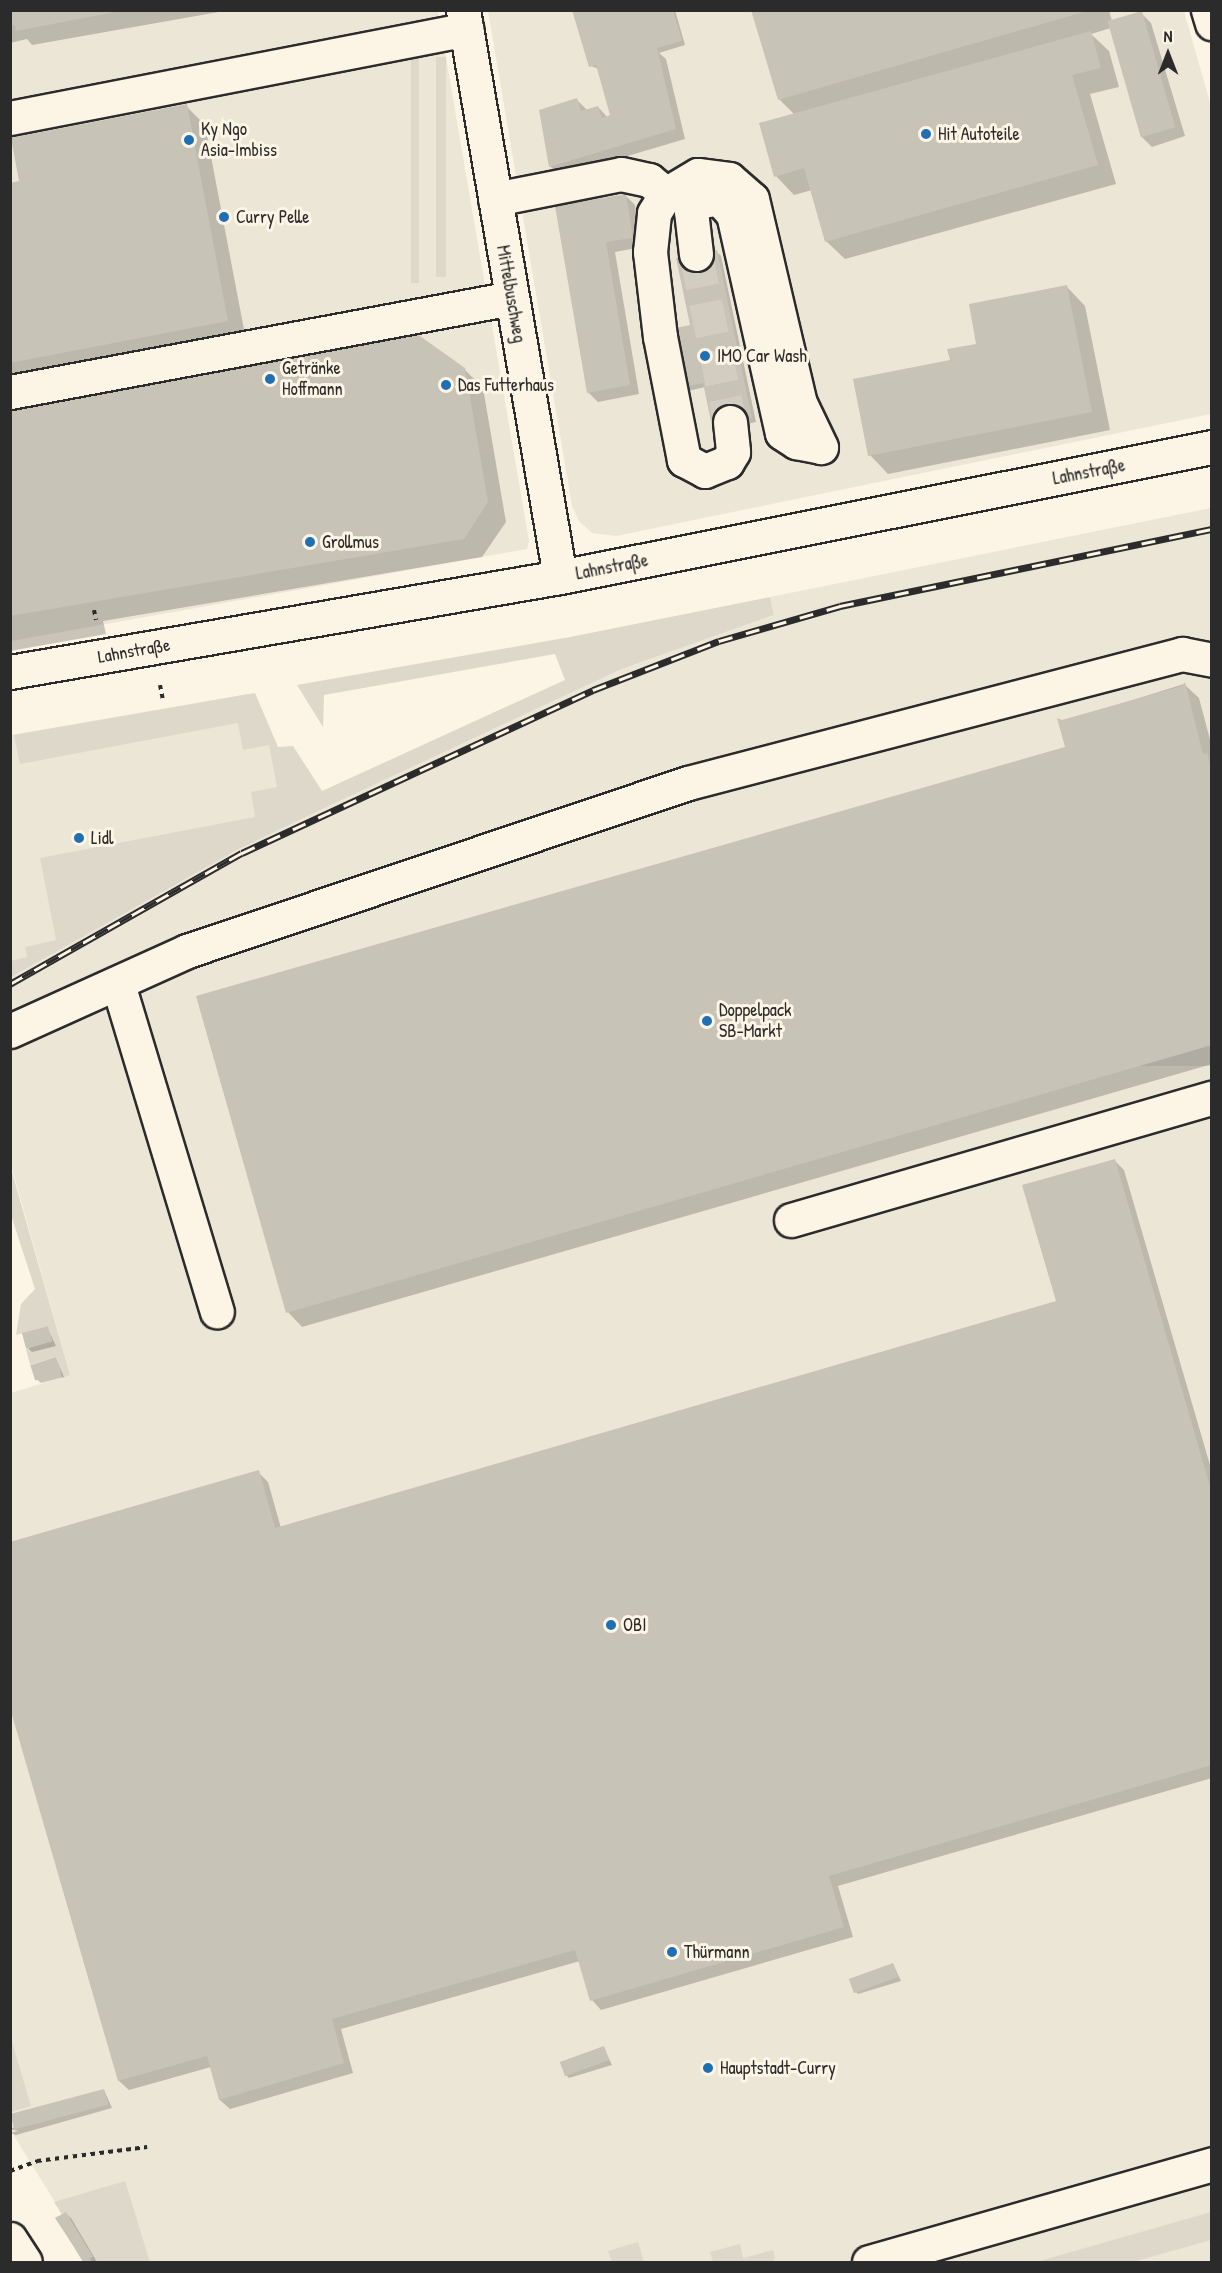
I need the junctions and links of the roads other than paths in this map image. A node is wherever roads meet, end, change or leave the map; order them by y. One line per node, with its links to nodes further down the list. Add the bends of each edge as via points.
1 (1208, 10): 3 (street)
2 (464, 20): 4 (street); 6 (street, Mittelbuschweg)
3 (1212, 23)
4 (10, 118)
5 (666, 194): 6 (street, via 649,180 621,174); 7 (street, via 698,175 714,175 742,187 752,199 800,403 821,447 796,442 782,433 733,214 719,198 697,202 691,211); 10 (street, via 654,213 650,252 660,337 684,460 705,471 727,462 733,452)
6 (495, 199): 8 (street, Mittelbuschweg)
7 (696, 254)
8 (512, 298): 9 (street); 12 (street, Mittelbuschweg)
9 (10, 392)
10 (730, 422)
11 (1212, 447): 12 (street, Lahnstraße)
12 (560, 577): 14 (street, Lahnstraße)
13 (1212, 660): 15 (street, via 1182,654 688,783 288,915 187,951)
14 (10, 672)
15 (118, 984): 16 (street); 19 (street)
16 (10, 1031)
17 (1212, 1098): 18 (street)
18 (791, 1220)
19 (216, 1311)
20 (1212, 2164): 23 (street)
21 (10, 2239): 22 (street)
22 (25, 2262)
23 (869, 2262)

